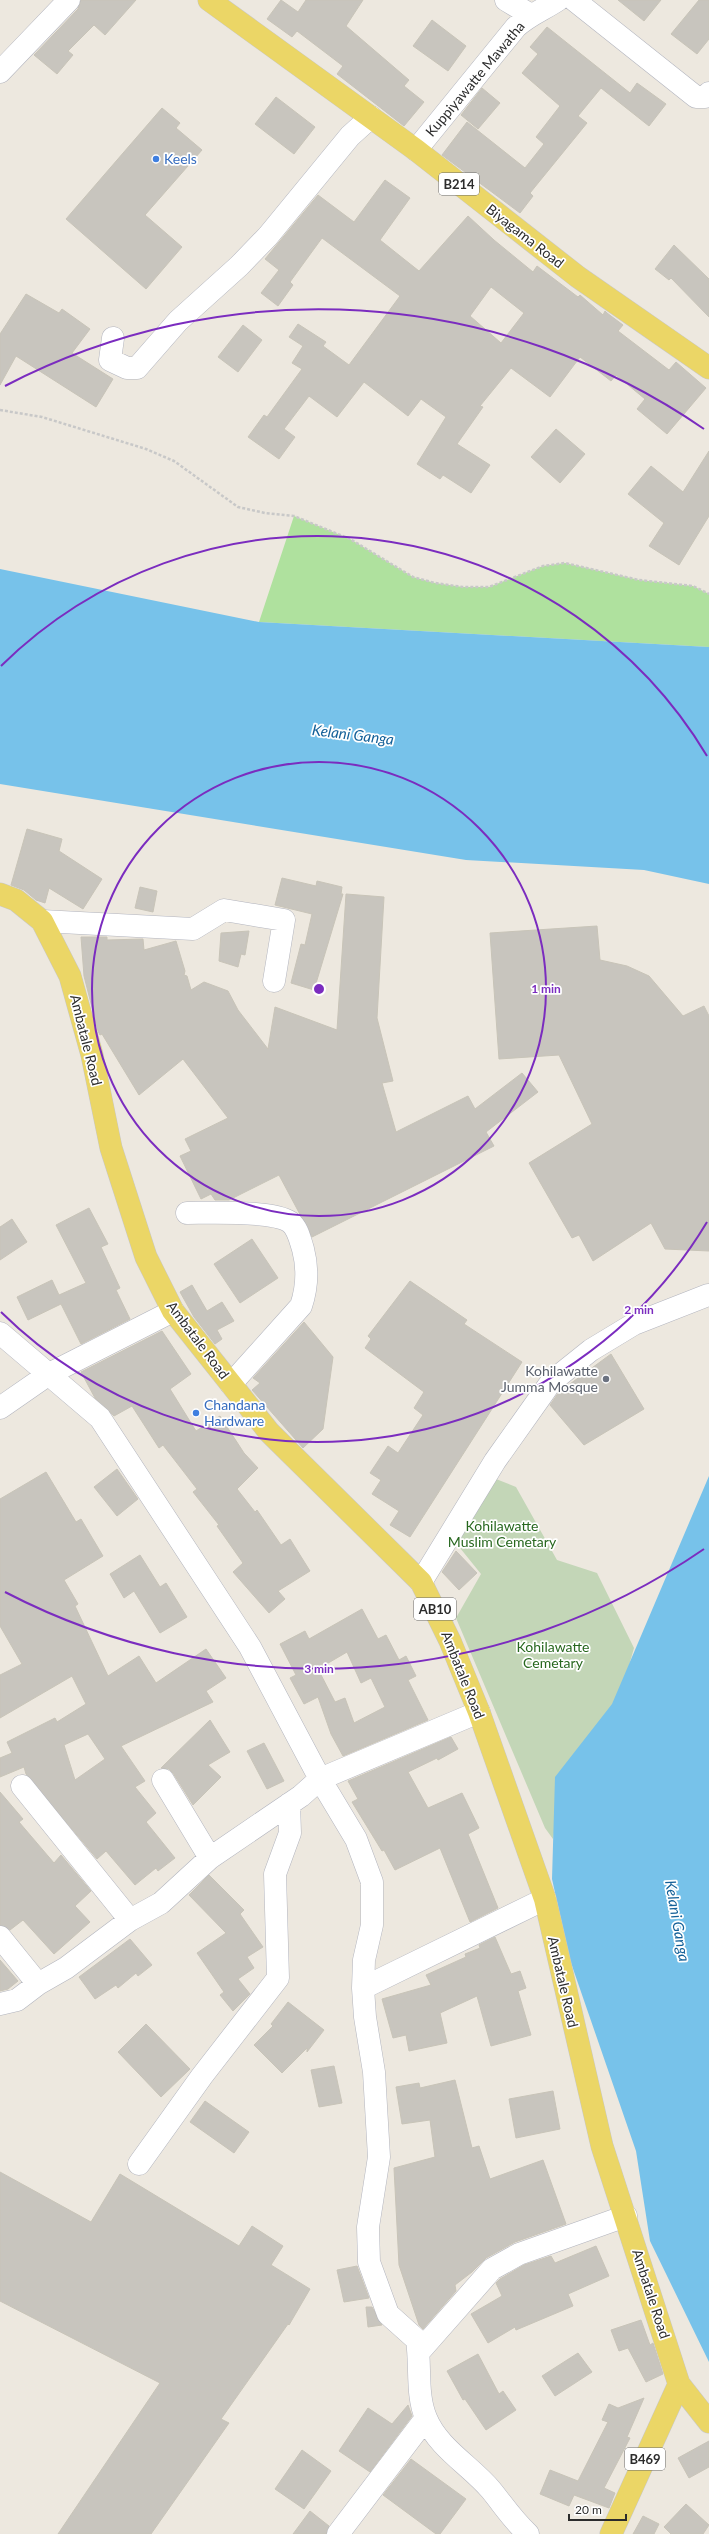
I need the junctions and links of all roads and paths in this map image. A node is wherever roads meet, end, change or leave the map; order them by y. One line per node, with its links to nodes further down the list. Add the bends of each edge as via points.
1 (69, 0): 7 (street)
2 (209, 0): 9 (main road, Biyagama Road / B214)
3 (506, 0): 6 (street)
4 (558, 0): 6 (street, Kuppiyawatte Mawatha, via 547,8)
5 (574, 0): 8 (street, via 696,97 705,97)
6 (529, 14): 10 (street, Kuppiyawatte Mawatha)
7 (0, 72)
8 (709, 93)
9 (371, 117): 10 (main road, Biyagama Road / B214); 11 (street, via 350,136 268,236 178,321 136,368 127,368 110,360)
10 (416, 150): 12 (main road, Biyagama Road / B214, via 578,277)
11 (113, 338)
12 (709, 368)
13 (0, 410): 14 (path, via 42,417 146,449 174,461 238,507 294,516 350,539 413,577 435,583 489,587 543,566 565,563 639,580 693,586)
14 (709, 594)
15 (0, 894): 16 (main road, Ambatale Road / AB10, via 16,900)
16 (42, 921): 17 (street, via 193,929 224,910 284,920); 20 (main road, Ambatale Road / AB10, via 70,976 92,1055 111,1148 146,1257)
17 (274, 981)
18 (187, 1213): 23 (street, via 267,1215 289,1222 298,1233 306,1261 305,1293 301,1306)
19 (708, 1295): 25 (street, via 634,1324 591,1350 551,1382 495,1461)
20 (174, 1311): 22 (street); 23 (main road, Ambatale Road / AB10)
21 (0, 1333): 22 (street)
22 (49, 1374): 24 (street); 27 (street, via 100,1418 250,1647)
23 (231, 1384): 25 (main road, Ambatale Road / AB10, via 270,1432)
24 (0, 1408)
25 (421, 1582): 26 (main road, Ambatale Road / AB10, via 450,1641)
26 (479, 1712): 27 (street); 32 (main road, Ambatale Road / AB10)
27 (320, 1779): 30 (street); 36 (street, via 356,1839 372,1882 372,1925 364,1960)
28 (163, 1780): 31 (street)
29 (22, 1786): 33 (street)
30 (289, 1804): 31 (street); 38 (street, via 290,1833 275,1874 278,1978 202,2076)
31 (210, 1858): 33 (street, via 161,1903)
32 (545, 1899): 36 (street); 39 (main road, Ambatale Road / AB10, via 602,2146)
33 (130, 1920): 35 (street, via 66,1968)
34 (0, 1937): 35 (street)
35 (38, 1984): 37 (street, via 17,2000)
36 (363, 1988): 40 (street, via 374,2072 378,2157 368,2227 369,2262 388,2314 417,2340)
37 (0, 2004)
38 (139, 2164)
39 (626, 2216): 40 (street, via 519,2254 492,2269); 41 (main road, Ambatale Road / AB10)
40 (419, 2352): 42 (street, via 422,2403)
41 (679, 2384): 43 (main road, Ambatale Road / AB10); 46 (main road, B469)
42 (426, 2418): 44 (street); 45 (street, via 440,2440 492,2491 509,2516)
43 (709, 2422)
44 (338, 2534)
45 (528, 2534)
46 (611, 2534)

